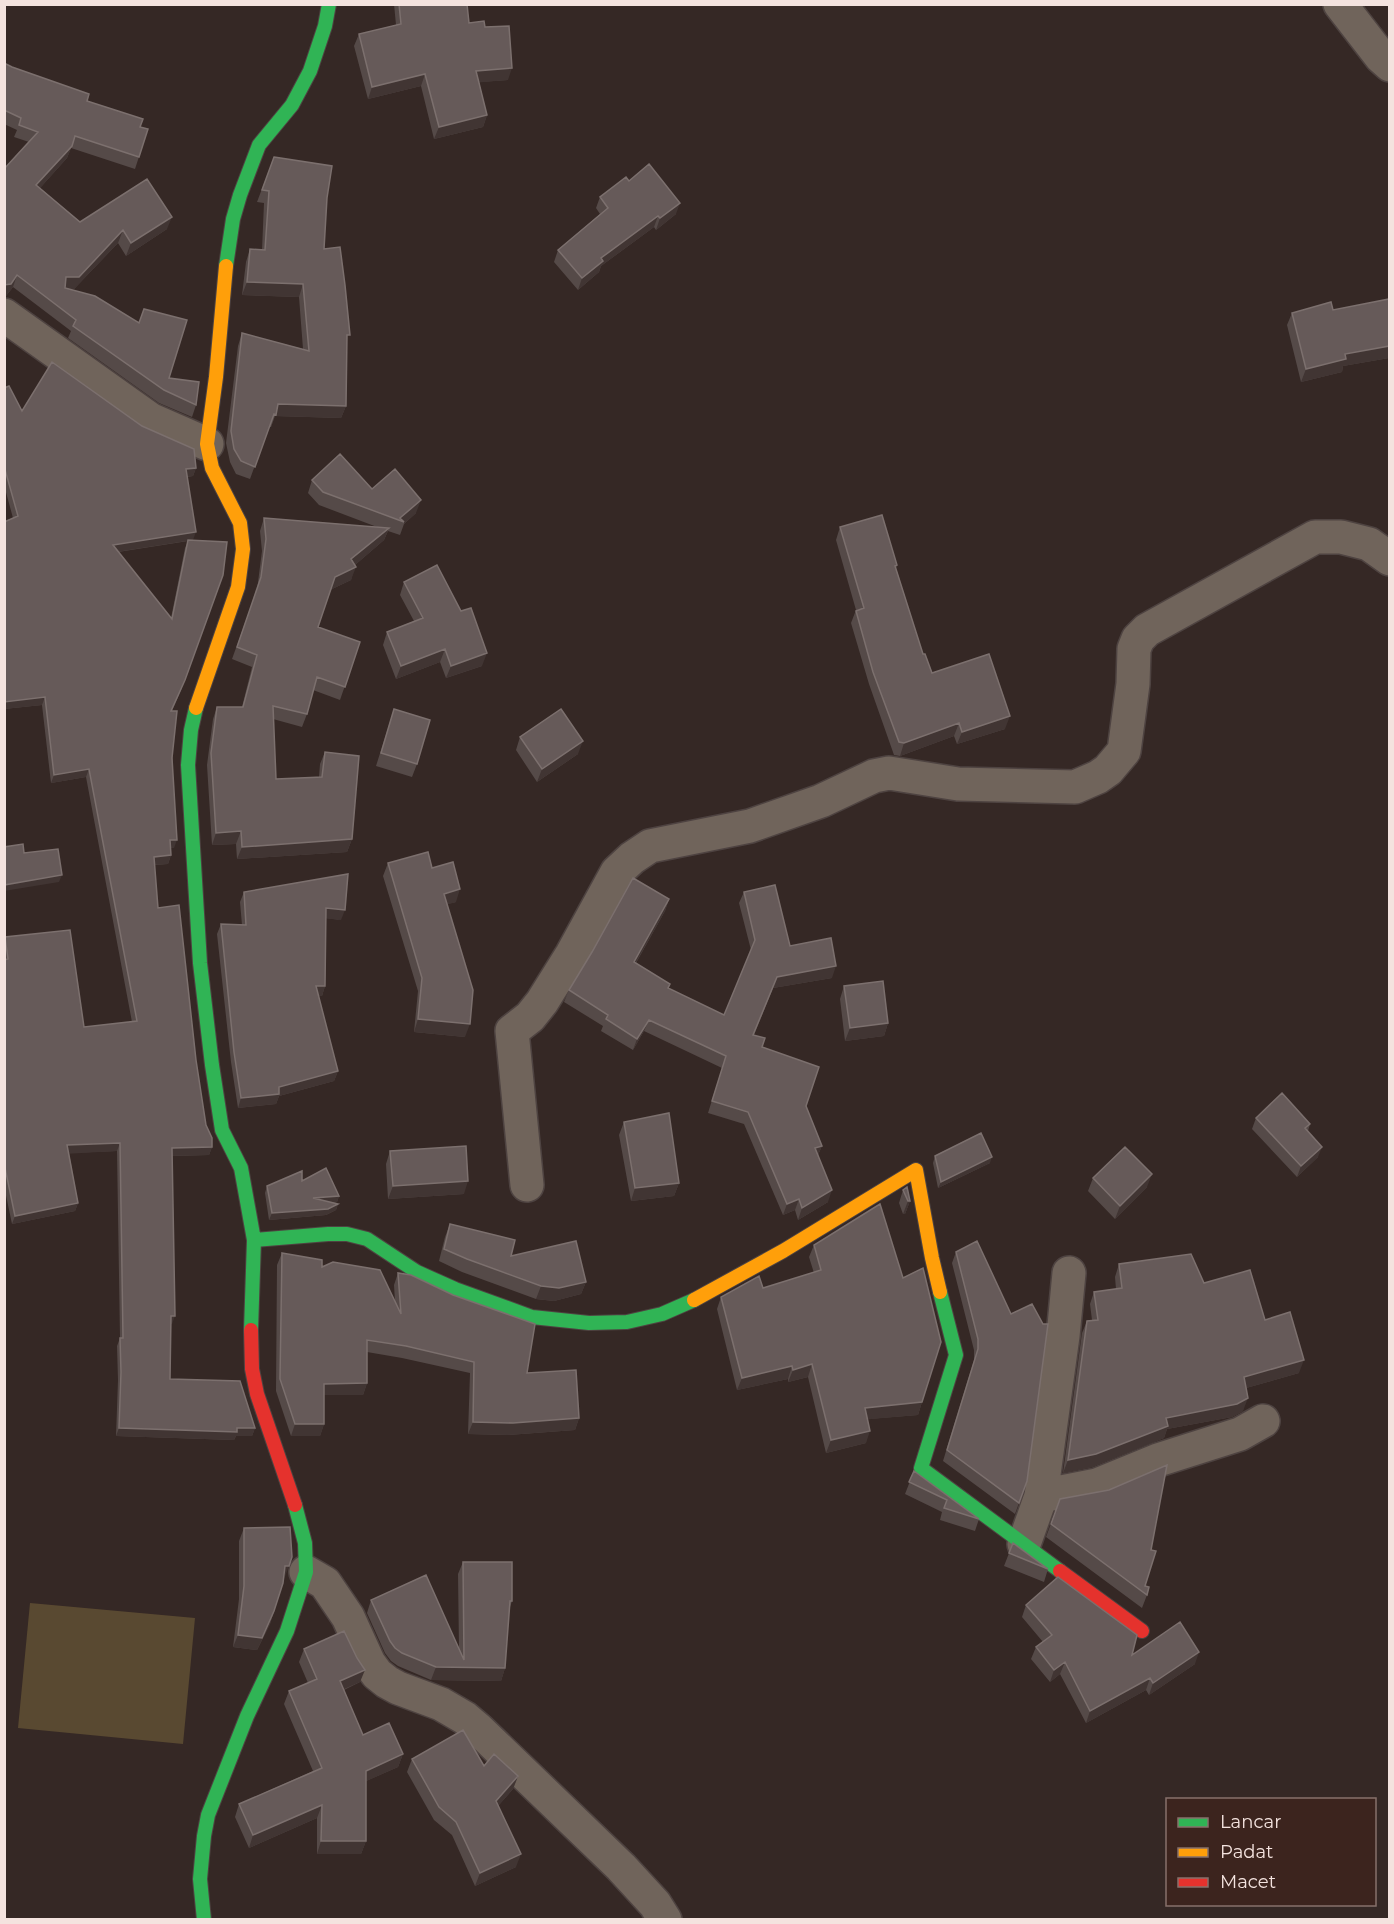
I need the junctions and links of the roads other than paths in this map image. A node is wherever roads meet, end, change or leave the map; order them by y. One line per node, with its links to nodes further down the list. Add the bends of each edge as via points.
1 (328, 4): 5 (street, via 310,71 292,105 259,146 240,195 228,248)
2 (1340, 4): 3 (street)
3 (1389, 65)
4 (4, 315): 5 (street, via 150,418)
5 (207, 444): 8 (street, via 212,468 240,523 243,549 238,587 191,730 189,807 212,1065 222,1130 241,1168)
6 (1389, 559): 7 (street, via 1369,543 1315,537 1147,630 1134,649 1124,751 1108,770 1075,787 958,784 889,773 750,826 650,846 632,858 617,872 542,1002 512,1031)
7 (527, 1185)
8 (254, 1240): 12 (street, via 347,1234 367,1239 417,1272 532,1317 627,1322 662,1314 696,1299 916,1170 956,1355 921,1468); 13 (street, via 252,1369 301,1523)
9 (1070, 1274): 11 (street)
10 (1263, 1421): 11 (street, via 1240,1434 1158,1460 1098,1485)
11 (1041, 1496): 12 (street)
12 (1024, 1544): 14 (street)
13 (306, 1572): 15 (street, via 287,1631 247,1716 208,1815 200,1880); 16 (street, via 325,1584 377,1674 398,1688 441,1704 478,1729 621,1867)
14 (1142, 1631)
15 (204, 1920)
16 (665, 1920)

